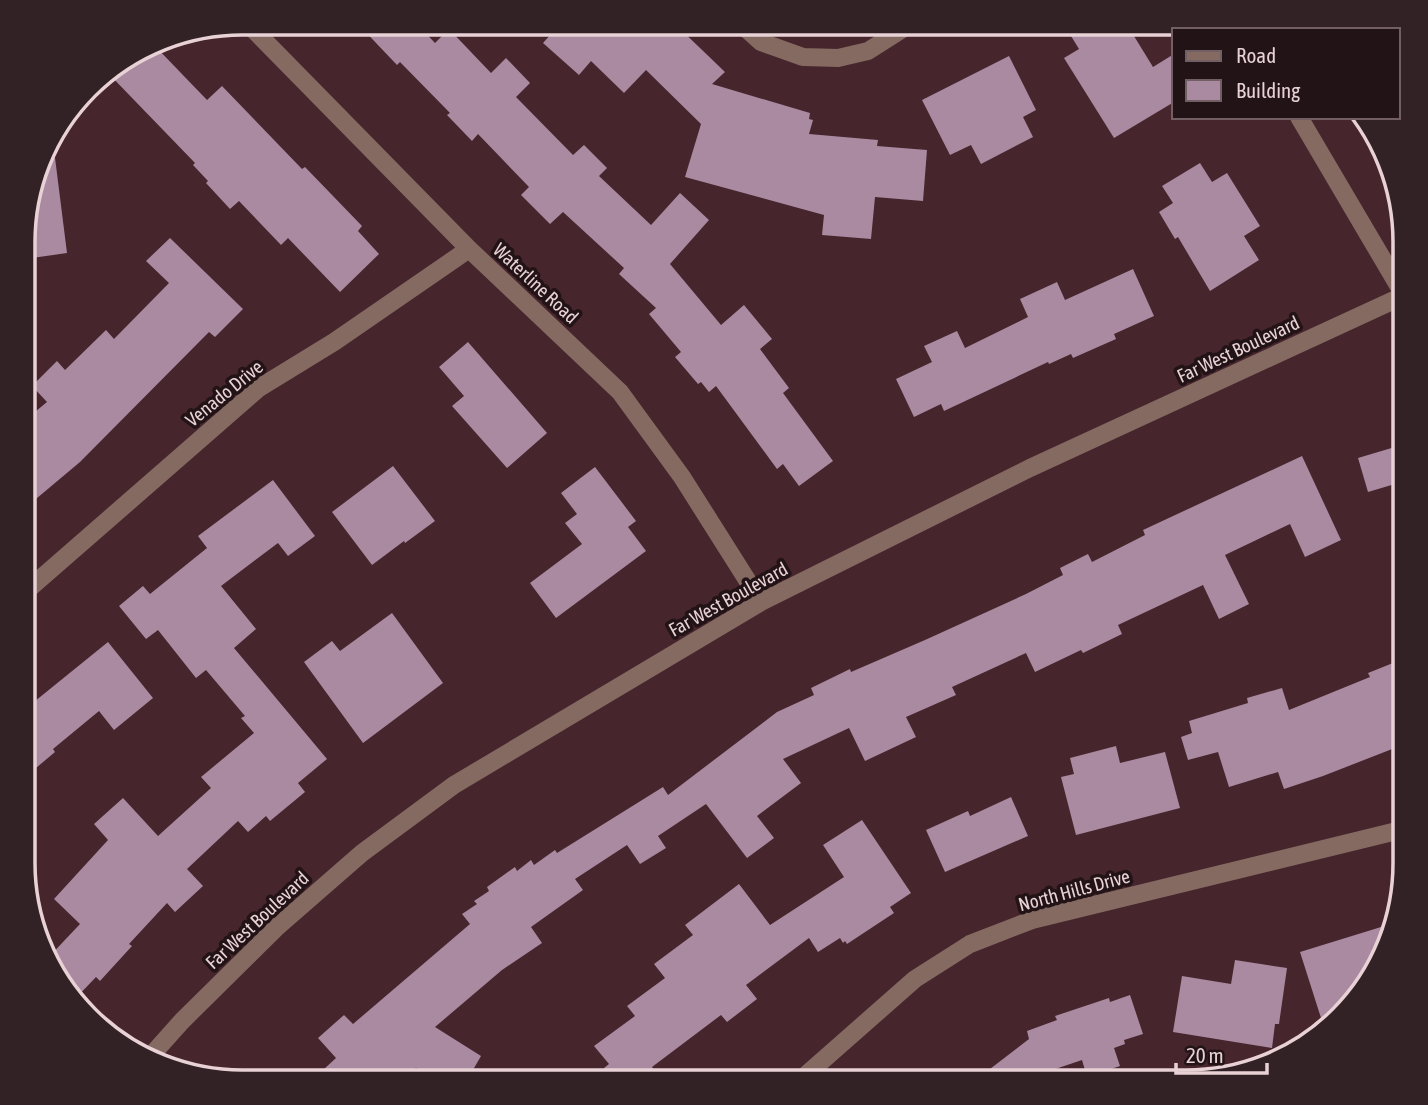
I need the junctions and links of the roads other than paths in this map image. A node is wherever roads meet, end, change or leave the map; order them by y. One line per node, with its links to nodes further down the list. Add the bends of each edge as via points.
1 (259, 35): 5 (street, Waterline Road)
2 (753, 35): 3 (street, via 803,57 838,58 868,51)
3 (893, 35)
4 (1300, 119): 6 (street)
5 (468, 249): 8 (street, Venado Drive, via 259,388); 9 (street, Waterline Road, via 620,392 682,477)
6 (1393, 276)
7 (1393, 302): 9 (street, Far West Boulevard, via 1030,468)
8 (35, 583)
9 (761, 602): 11 (street, Far West Boulevard, via 454,785 362,853 276,928)
10 (1393, 832): 12 (street, North Hills Drive, via 1032,920 970,944 915,979)
11 (156, 1050)
12 (812, 1070)

